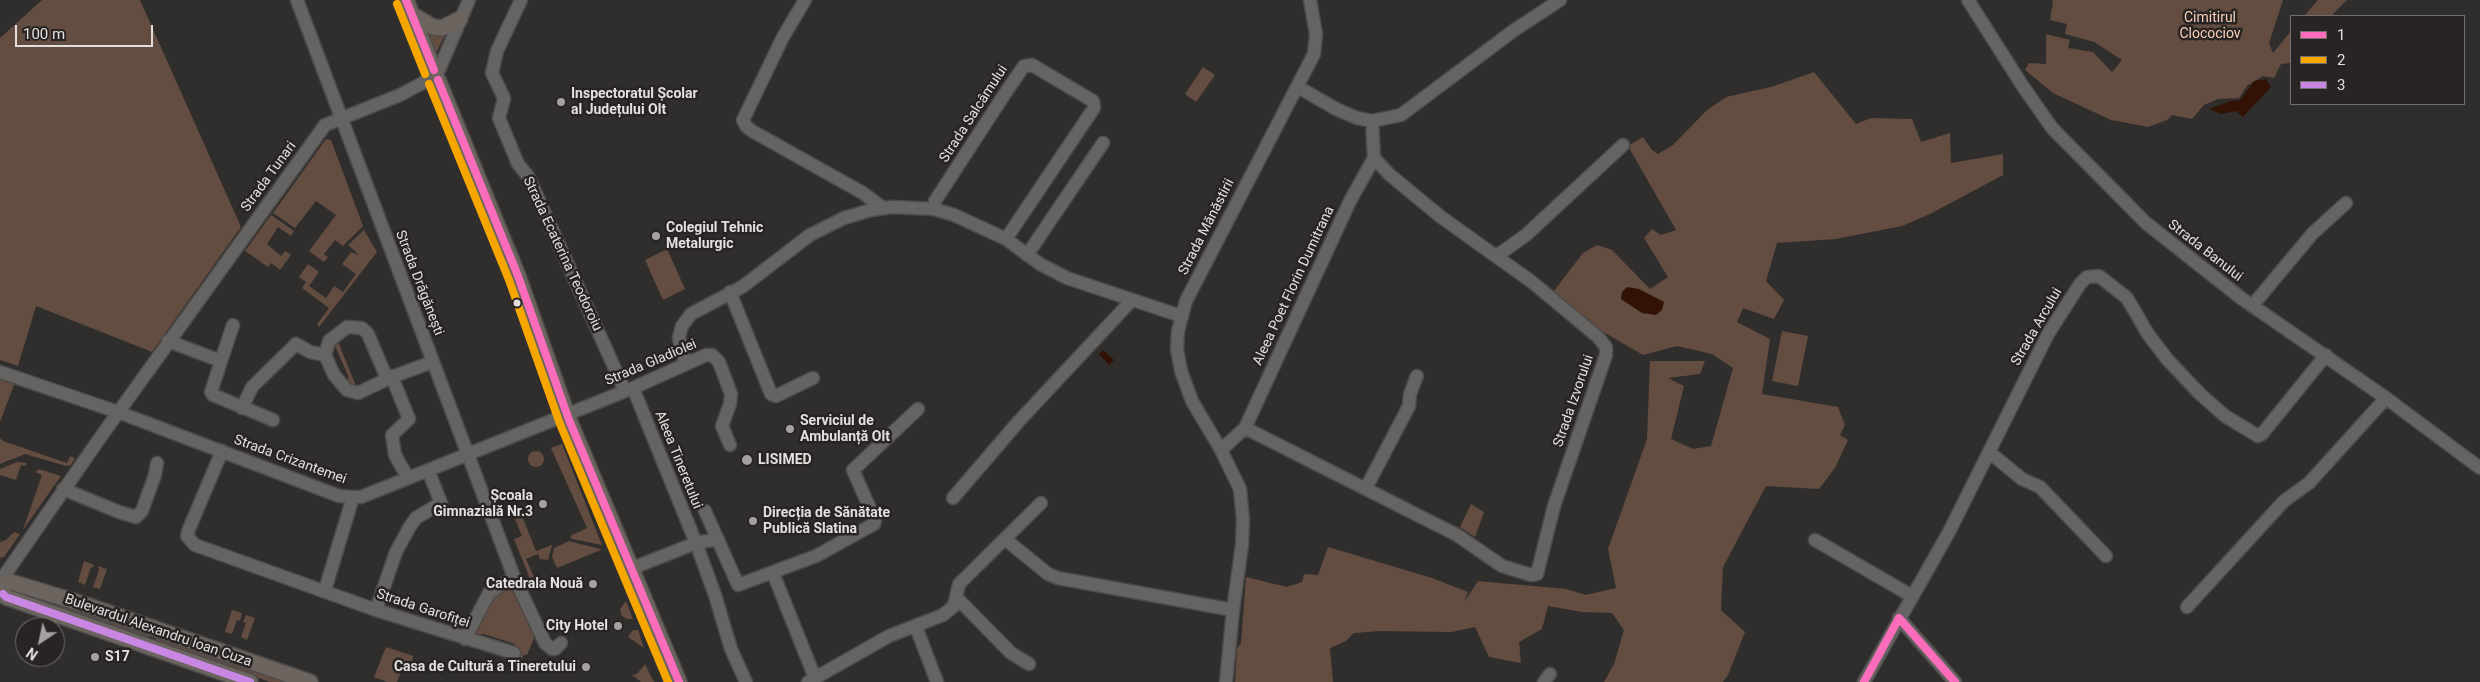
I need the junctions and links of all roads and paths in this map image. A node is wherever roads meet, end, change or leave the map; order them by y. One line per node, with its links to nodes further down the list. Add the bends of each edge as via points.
1 (298, 0): 13 (street, Strada Drăgănești)
2 (406, 0): 9 (main road)
3 (469, 0): 10 (street)
4 (521, 0): 39 (street, Strada Ecaterina Teodoroiu, via 497,51 492,73 504,98 499,118 518,164 528,176)
5 (804, 0): 19 (street, via 743,120 752,131 863,193)
6 (1310, 0): 12 (street, Strada Mănăstirii, via 1316,44)
7 (1560, 0): 14 (street, via 1401,115)
8 (1968, 0): 26 (street, Strada Banului, via 2052,128 2146,223)
9 (412, 14): 10 (main road, via 433,27 442,28); 11 (main road)
10 (460, 19): 11 (street)
11 (436, 74): 13 (street, Strada Tunari, via 400,95); 44 (main road, via 518,276)
12 (1298, 87): 14 (street, via 1336,109); 27 (street, Strada Mănăstirii, via 1190,292)
13 (341, 120): 29 (street, Strada Tunari, via 325,125); 33 (street, Strada Drăgănești)
14 (1372, 121): 17 (street)
15 (1103, 144): 22 (street)
16 (1623, 145): 23 (street, via 1526,236)
17 (1374, 158): 23 (street, Strada Izvorului, via 1407,191); 46 (street, Aleea Poet Florin Dumitrana, via 1350,201)
18 (2346, 202): 26 (street, via 2312,234)
19 (883, 208): 20 (street); 24 (street, via 844,218 810,235)
20 (934, 209): 21 (street); 21 (street, Strada Salcâmului, via 935,201 1008,89 1024,66 1032,65 1093,102 1094,108)
21 (1006, 239): 22 (street)
22 (1027, 255): 25 (street, via 1067,278)
23 (1498, 256): 56 (street, Strada Izvorului, via 1606,347 1554,506 1537,574 1502,566 1457,535)
24 (730, 292): 34 (street, via 691,314 682,326 679,337 681,352); 38 (street, via 771,394 776,396)
25 (1132, 300): 27 (street); 59 (street, via 1019,421)
26 (2252, 306): 31 (street, Strada Banului)
27 (1181, 316): 48 (street, Strada Mănăstirii, via 1178,349 1182,371 1192,401)
28 (233, 325): 32 (street)
29 (168, 341): 32 (street); 43 (street, Strada Tunari)
30 (324, 355): 37 (street, via 347,390 358,393); 37 (street, via 329,341 347,327 362,328 368,334 385,374); 41 (street, via 296,344 252,387)
31 (2326, 355): 40 (street, Strada Banului); 50 (street, Strada Arcului, via 2258,436 2225,416 2199,393 2148,334 2127,298 2099,276 2093,275 2080,284 2048,334)
32 (221, 361): 41 (street, via 211,392)
33 (432, 362): 37 (street); 51 (street, Strada Drăgănești)
34 (687, 363): 39 (street, Strada Gladiolei); 47 (street, Strada Gladiolei, via 712,355 719,362 730,394 722,426)
35 (0, 372): 43 (street, Strada Crizantemei)
36 (1417, 376): 56 (street, via 1409,406)
37 (392, 377): 55 (street, via 409,419 392,435 395,455)
38 (813, 378)
39 (629, 390): 44 (street, Strada Gladiolei); 65 (street, Aleea Tineretului)
40 (2386, 398): 53 (street, Strada Banului); 74 (street, via 2309,483 2284,501)
41 (242, 408): 45 (street)
42 (918, 409): 68 (street, Aleea Tineretului, via 853,470 876,520 874,524 816,556)
43 (118, 412): 49 (street, Strada Crizantemei); 57 (street, Strada Tunari)
44 (567, 414): 51 (street, Strada Crizantemei); 67 (main road)
45 (273, 420)
46 (1245, 428): 48 (street); 56 (street, Strada Izvorului)
47 (730, 445)
48 (1221, 450): 76 (street, Strada Mănăstirii, via 1240,489 1243,520)
49 (222, 451): 58 (street, Strada Crizantemei, via 339,496); 71 (street, Strada Garofiței, via 187,536 195,545)
50 (1989, 452): 66 (street, via 2022,479 2040,487); 72 (street, Strada Arcului)
51 (467, 454): 54 (street, Strada Crizantemei); 69 (street, Strada Drăgănești)
52 (157, 463): 57 (street, via 142,511 136,517)
53 (2480, 468)
54 (428, 470): 55 (street, Strada Crizantemei); 75 (street, via 440,503 416,518 409,528 396,552)
55 (408, 478): 58 (street, Strada Crizantemei, via 361,497)
56 (1366, 488)
57 (63, 489): 70 (street, Strada Tunari)
58 (353, 497): 71 (street)
59 (953, 498)
60 (1041, 503): 63 (street)
61 (705, 511): 62 (street, Aleea Tineretului)
62 (718, 539): 65 (street); 68 (street, Aleea Tineretului, via 738,585)
63 (1005, 539): 73 (street, via 959,584); 76 (street, via 1048,574 1058,578)
64 (1815, 540): 72 (street)
65 (696, 543): 67 (street); 87 (street, Aleea Tineretului, via 731,649)
66 (2106, 556)
67 (630, 568): 86 (main road)
68 (773, 573): 83 (street)
69 (514, 577): 79 (street, via 489,593); 80 (street, Strada Drăgănești, via 545,643 552,649)
70 (2, 586): 84 (main road, Bulevardul Alexandru Ioan Cuza, via 6,597); 85 (main road, Bulevardul Alexandru Ioan Cuza, via 11,582 82,604)
71 (325, 590): 75 (street, Strada Garofiței)
72 (1912, 596): 77 (street, Strada Arcului)
73 (958, 599): 78 (street, via 943,615); 82 (street, via 1010,653)
74 (2187, 607)
75 (376, 610): 79 (street, Strada Garofiței)
76 (1233, 610): 89 (street, Strada Mănăstirii)
77 (1899, 618): 90 (street, Strada Arcului); 91 (street)
78 (916, 626): 83 (street, via 889,636); 88 (street)
79 (465, 639): 81 (street, Strada Garofiței)
80 (561, 643)
81 (514, 653)
82 (1029, 664)
83 (812, 680)
84 (250, 682)
85 (310, 682)
86 (679, 682)
87 (746, 682)
88 (937, 682)
89 (1226, 682)
90 (1864, 682)
91 (1955, 682)

